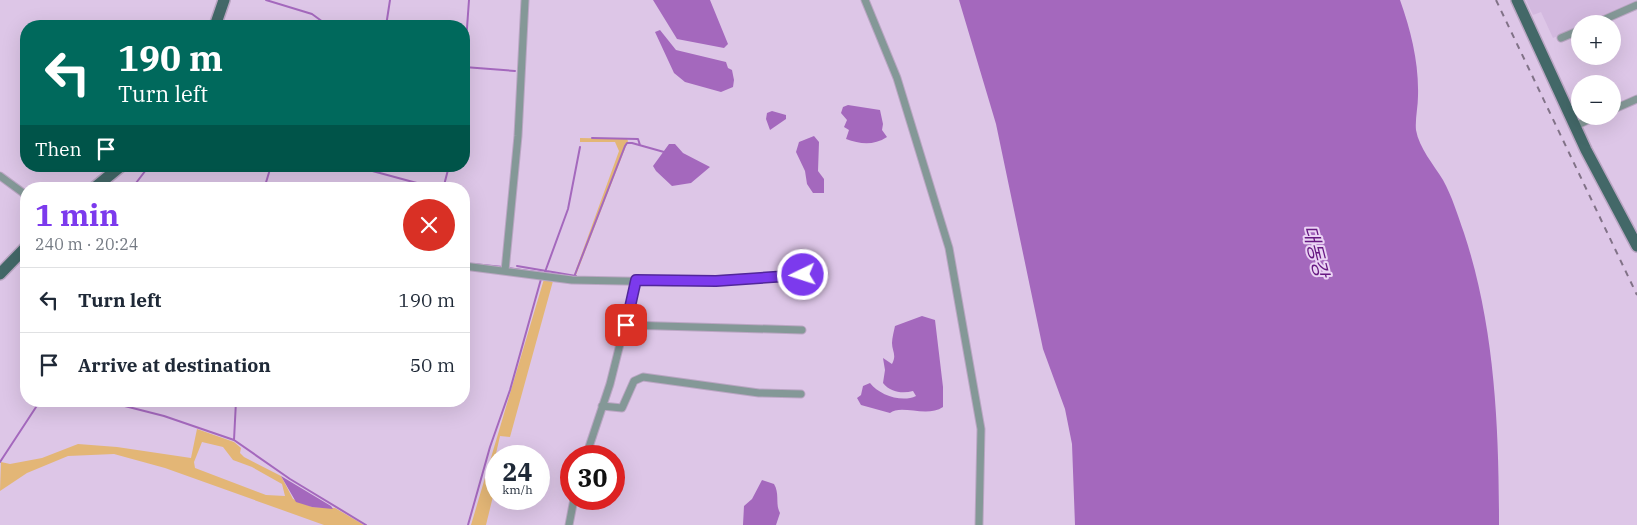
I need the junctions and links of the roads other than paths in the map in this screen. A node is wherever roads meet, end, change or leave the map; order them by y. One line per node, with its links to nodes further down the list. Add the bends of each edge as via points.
1 (224, 0): 7 (main road)
2 (525, 0): 20 (street, via 518,136)
3 (865, 0): 31 (street, via 897,78 951,258 981,428)
4 (1517, 0): 12 (main road)
5 (1637, 5): 6 (street)
6 (1614, 15)
7 (217, 20)
8 (1571, 34): 9 (street)
9 (1561, 38)
10 (1637, 99): 11 (street)
11 (1621, 106)
12 (1575, 126): 17 (main road)
13 (113, 172): 15 (main road)
14 (0, 176): 16 (street)
15 (101, 182)
16 (20, 191)
17 (1637, 246)
18 (20, 253): 21 (main road)
19 (470, 267): 20 (street)
20 (505, 271): 23 (street, via 572,280)
21 (0, 274)
22 (803, 275): 23 (street, via 716,281)
23 (636, 280): 24 (street)
24 (626, 325): 25 (street); 27 (street)
25 (802, 330)
26 (802, 394): 27 (street, via 759,393 643,377 634,381 622,408)
27 (602, 406): 28 (street)
28 (590, 445)
29 (571, 510): 30 (street)
30 (568, 525)
31 (979, 525)

